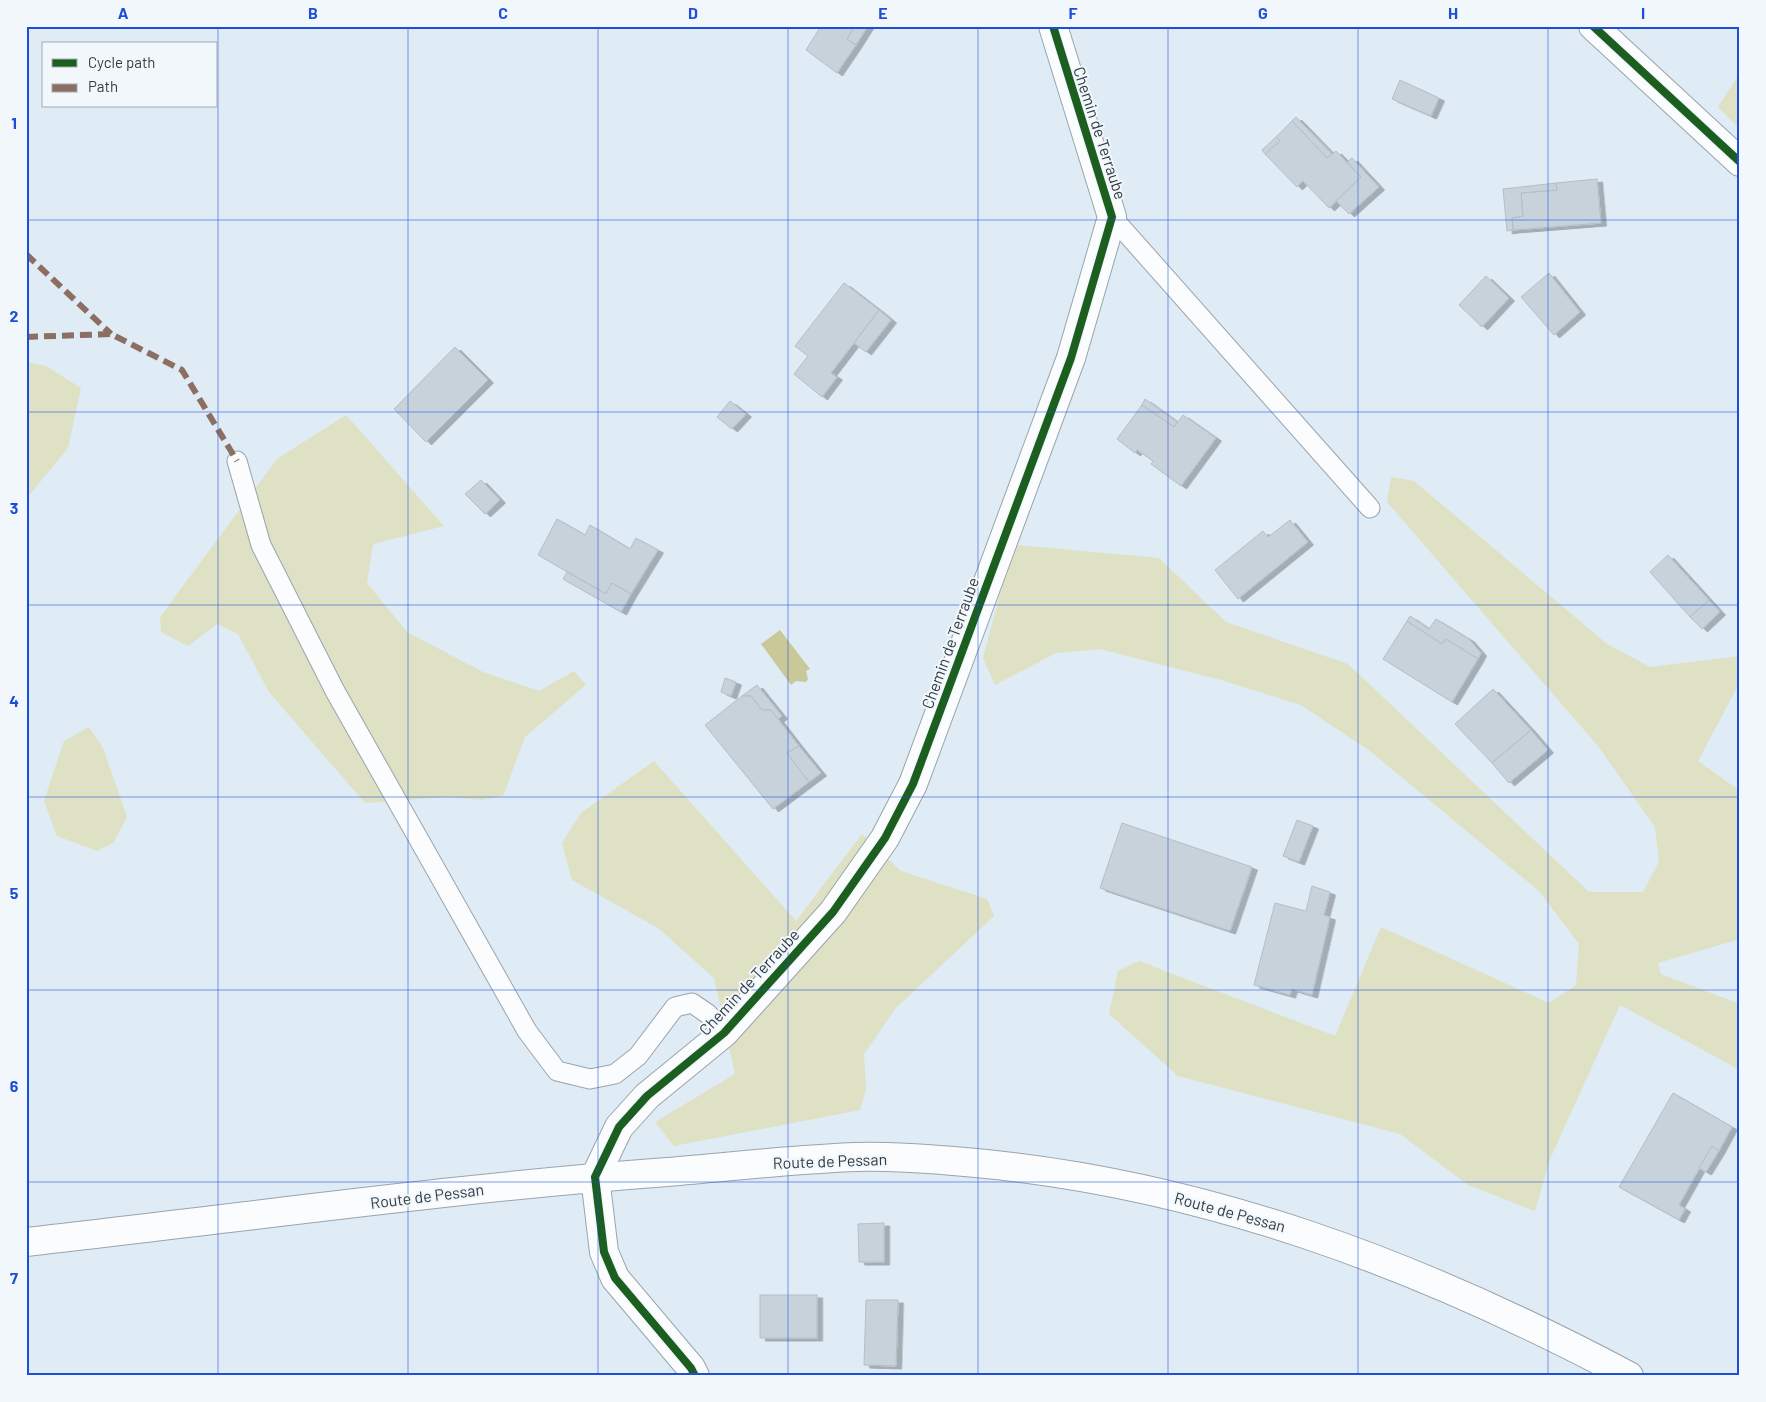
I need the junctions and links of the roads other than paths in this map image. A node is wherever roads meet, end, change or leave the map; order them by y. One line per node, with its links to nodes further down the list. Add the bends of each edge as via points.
1 (1053, 26): 4 (street, Chemin de Terraube)
2 (1593, 26): 3 (street)
3 (1740, 162)
4 (1112, 217): 6 (lane); 7 (street, Chemin de Terraube, via 1070,358 913,784 885,838 833,912)
5 (237, 461): 7 (lane, via 261,545 335,690 527,1031 557,1070 590,1079 615,1074 638,1056 675,1008 692,1003 708,1014)
6 (1370, 508)
7 (724, 1033): 8 (street, Chemin de Terraube, via 647,1096 619,1127)
8 (595, 1177): 9 (street, Route de Pessan); 10 (street, via 604,1252 615,1278); 11 (street, Route de Pessan, via 859,1157 965,1162 1069,1175 1268,1220 1376,1258 1478,1301)
9 (26, 1242)
10 (695, 1376)
11 (1629, 1376)

